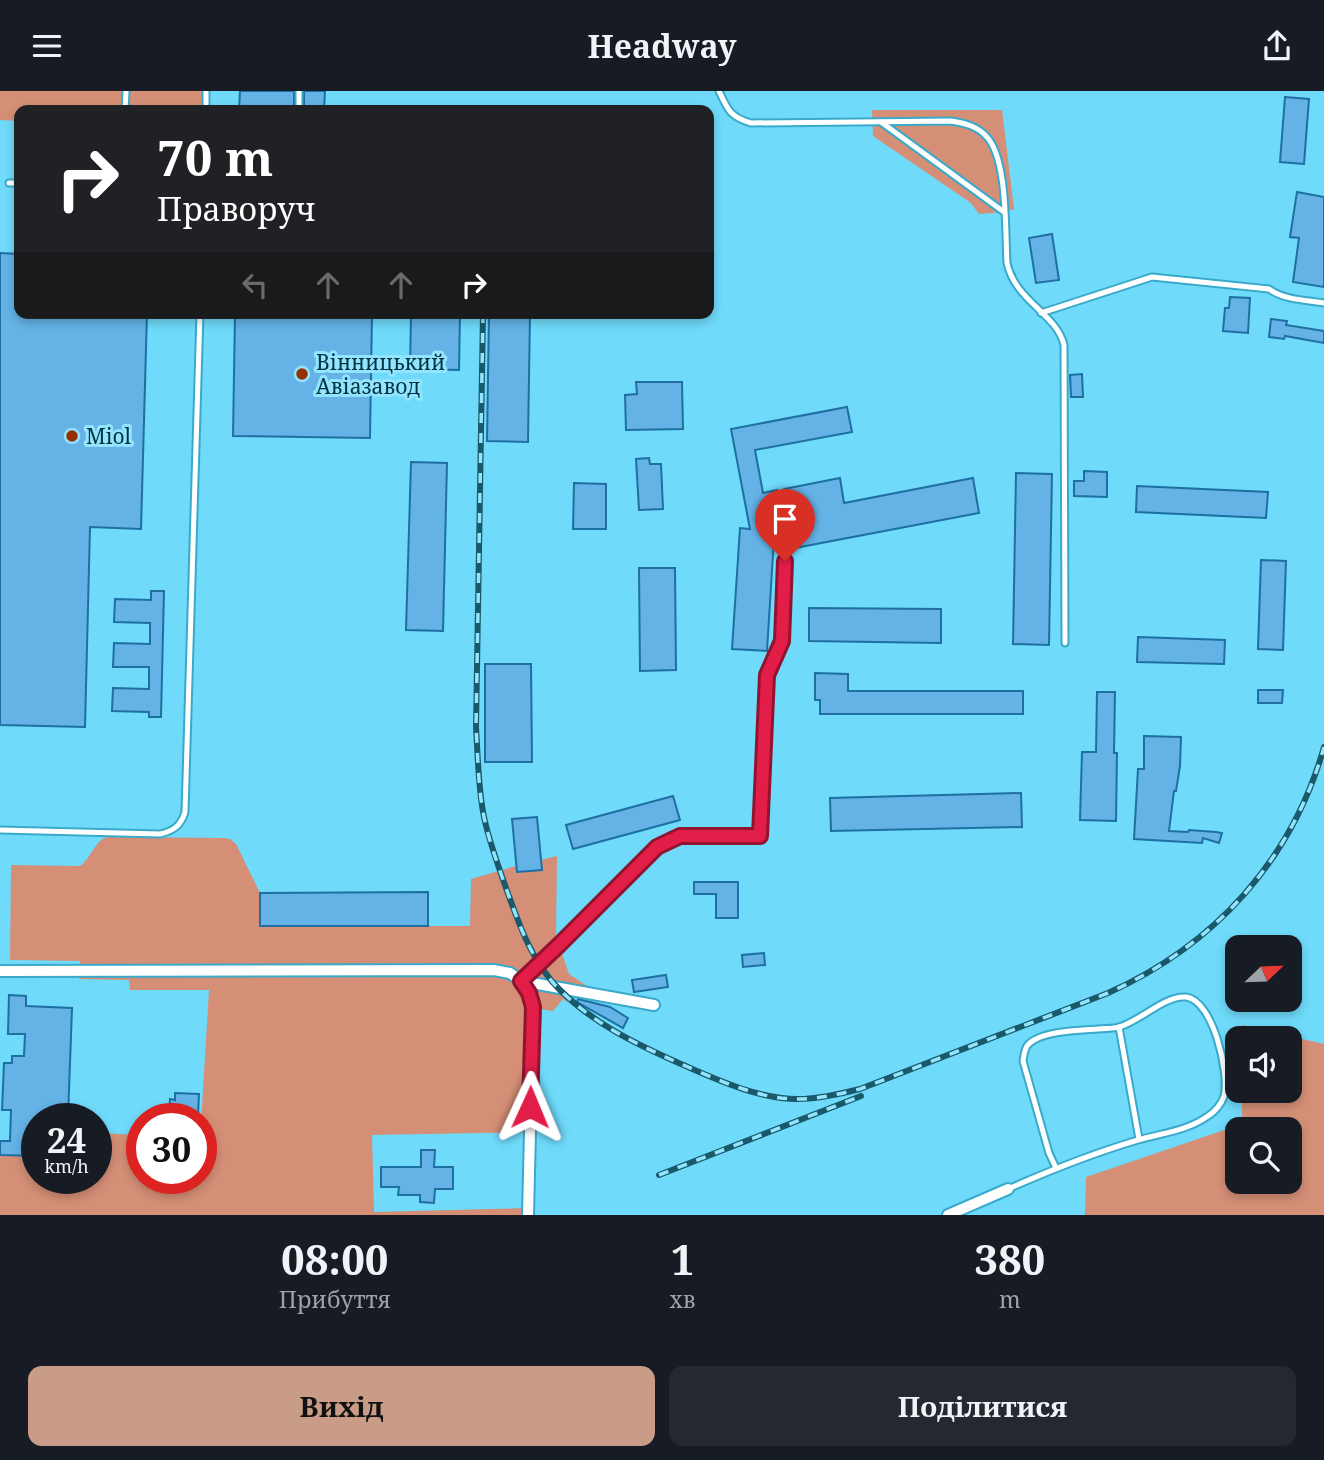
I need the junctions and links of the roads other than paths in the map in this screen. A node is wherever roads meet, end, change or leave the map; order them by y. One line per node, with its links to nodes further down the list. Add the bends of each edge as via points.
1 (719, 91): 2 (lane, via 729,112 751,123)
2 (881, 122): 5 (lane); 5 (lane, via 951,121 980,131 999,161)
3 (9, 183): 4 (lane)
4 (14, 183)
5 (1004, 212): 7 (lane, via 1009,274)
6 (1324, 303): 7 (lane, via 1285,297 1269,289 1152,277)
7 (1041, 313): 10 (lane, via 1059,332 1064,351)
8 (200, 319): 11 (lane, via 183,820 160,834)
9 (785, 561): 13 (lane, via 782,641 767,675 760,836 680,836 657,847)
10 (1065, 643)
11 (0, 830)
12 (0, 971): 13 (street, via 494,970)
13 (521, 981): 14 (street); 19 (street, via 533,1007)
14 (654, 1005)
15 (1119, 1027): 16 (lane); 16 (lane, via 1177,998 1192,998 1208,1018 1221,1050 1226,1084 1218,1107 1184,1128); 17 (lane, via 1053,1034 1024,1048 1023,1061)
16 (1139, 1139): 17 (lane)
17 (1056, 1168): 18 (lane)
18 (1008, 1189): 20 (street)
19 (528, 1215)
20 (948, 1215)

